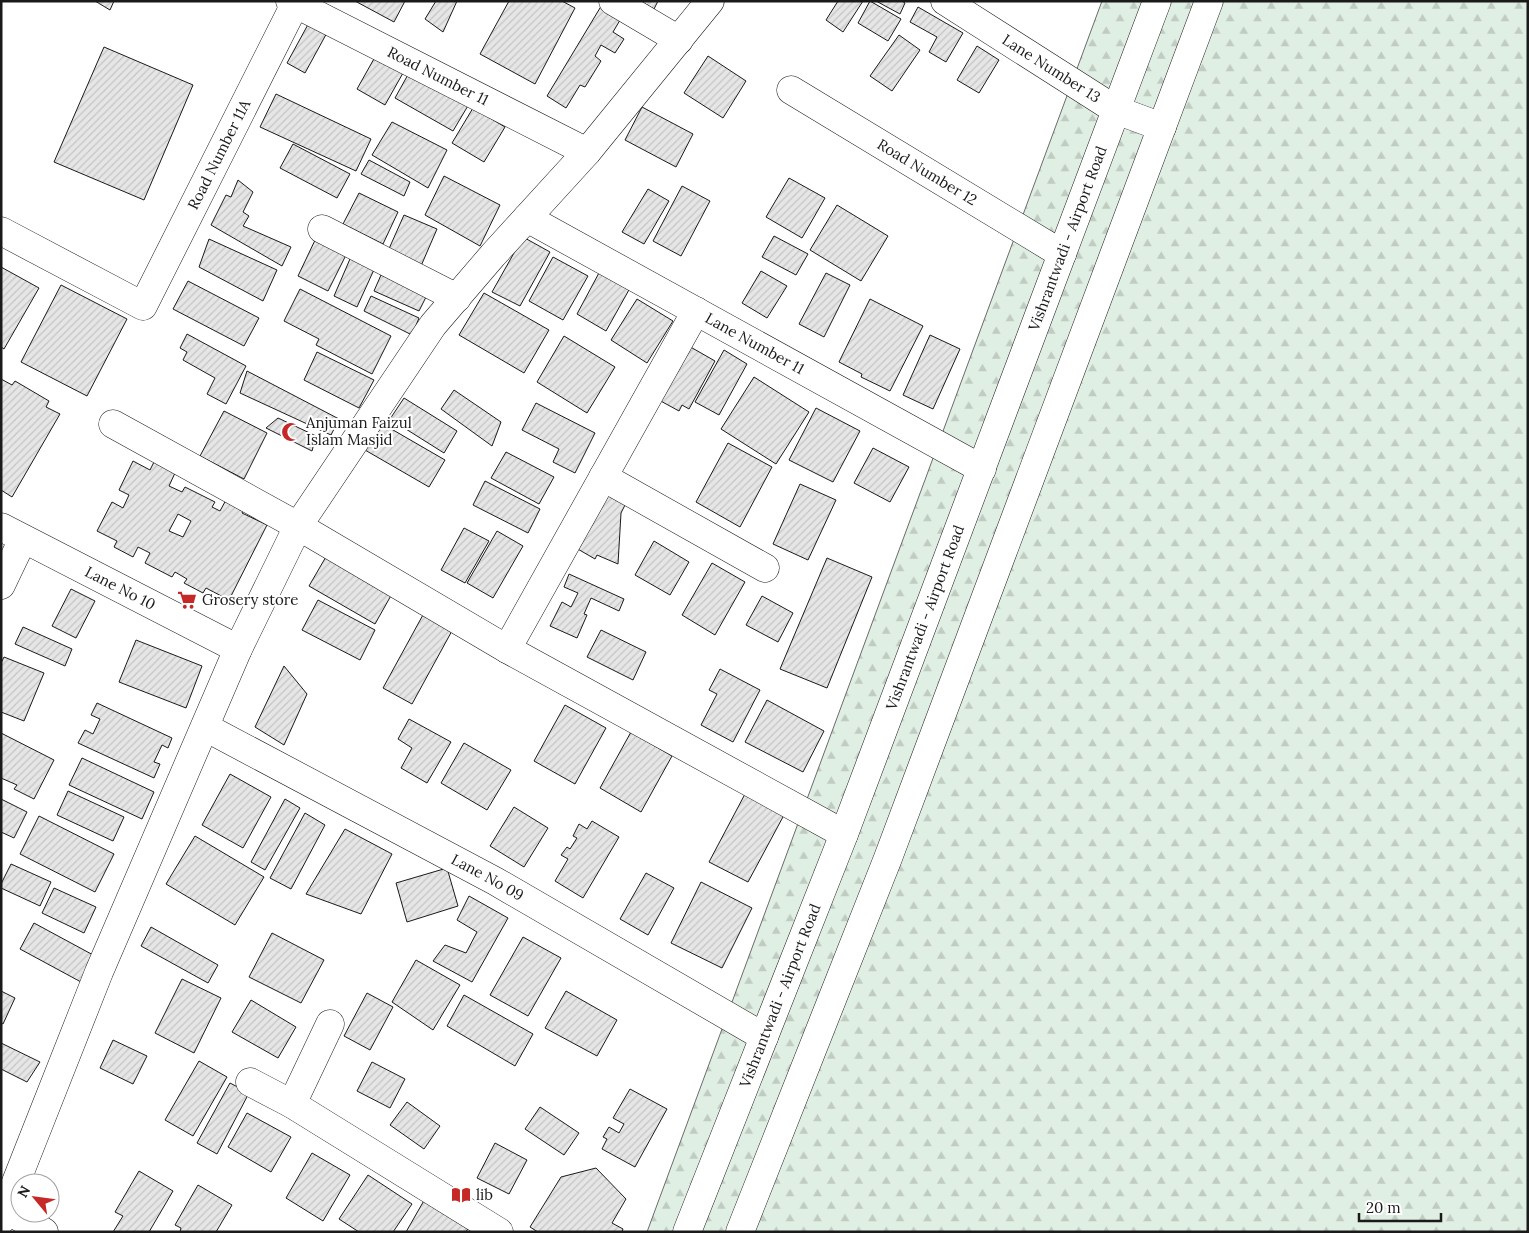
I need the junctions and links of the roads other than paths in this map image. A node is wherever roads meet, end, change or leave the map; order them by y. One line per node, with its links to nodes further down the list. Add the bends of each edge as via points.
1 (613, 1): 7 (street)
2 (710, 1): 7 (street)
3 (945, 1): 9 (street, Lane Number 13)
4 (1157, 1): 9 (street, Vishrantwadi - Airport Road)
5 (1209, 1): 10 (street)
6 (293, 2): 11 (street, Road Number 11); 14 (street, Road Number 11A, via 143,306)
7 (679, 40): 11 (street)
8 (791, 90): 15 (street, Road Number 12)
9 (1116, 110): 10 (street, Lane Number 13); 15 (street, Vishrantwadi - Airport Road)
10 (1162, 127): 37 (street, via 888,858)
11 (587, 152): 12 (street)
12 (527, 218): 16 (street); 17 (street, Lane Number 11)
13 (322, 229): 16 (street)
14 (1, 231)
15 (1062, 254): 19 (street, Vishrantwadi - Airport Road)
16 (457, 298): 21 (street, via 433,325)
17 (696, 311): 19 (street, Lane Number 11); 20 (street)
18 (112, 424): 21 (street)
19 (982, 469): 28 (street, Vishrantwadi - Airport Road)
20 (603, 477): 23 (street); 26 (street)
21 (298, 526): 25 (street); 26 (street)
22 (12, 533): 24 (street); 25 (street, Lane No 10)
23 (765, 568)
24 (1, 586)
25 (238, 649): 27 (street)
26 (507, 649): 28 (street)
27 (205, 727): 30 (street, Lane No 09, via 495,881); 33 (street, via 99,972)
28 (844, 834): 30 (street, Vishrantwadi - Airport Road)
29 (330, 1024): 32 (street)
30 (764, 1037): 36 (street, Vishrantwadi - Airport Road)
31 (250, 1082): 32 (street)
32 (292, 1104): 35 (street)
33 (4, 1215): 34 (street)
34 (44, 1232)
35 (498, 1232)
36 (687, 1232)
37 (740, 1232)

